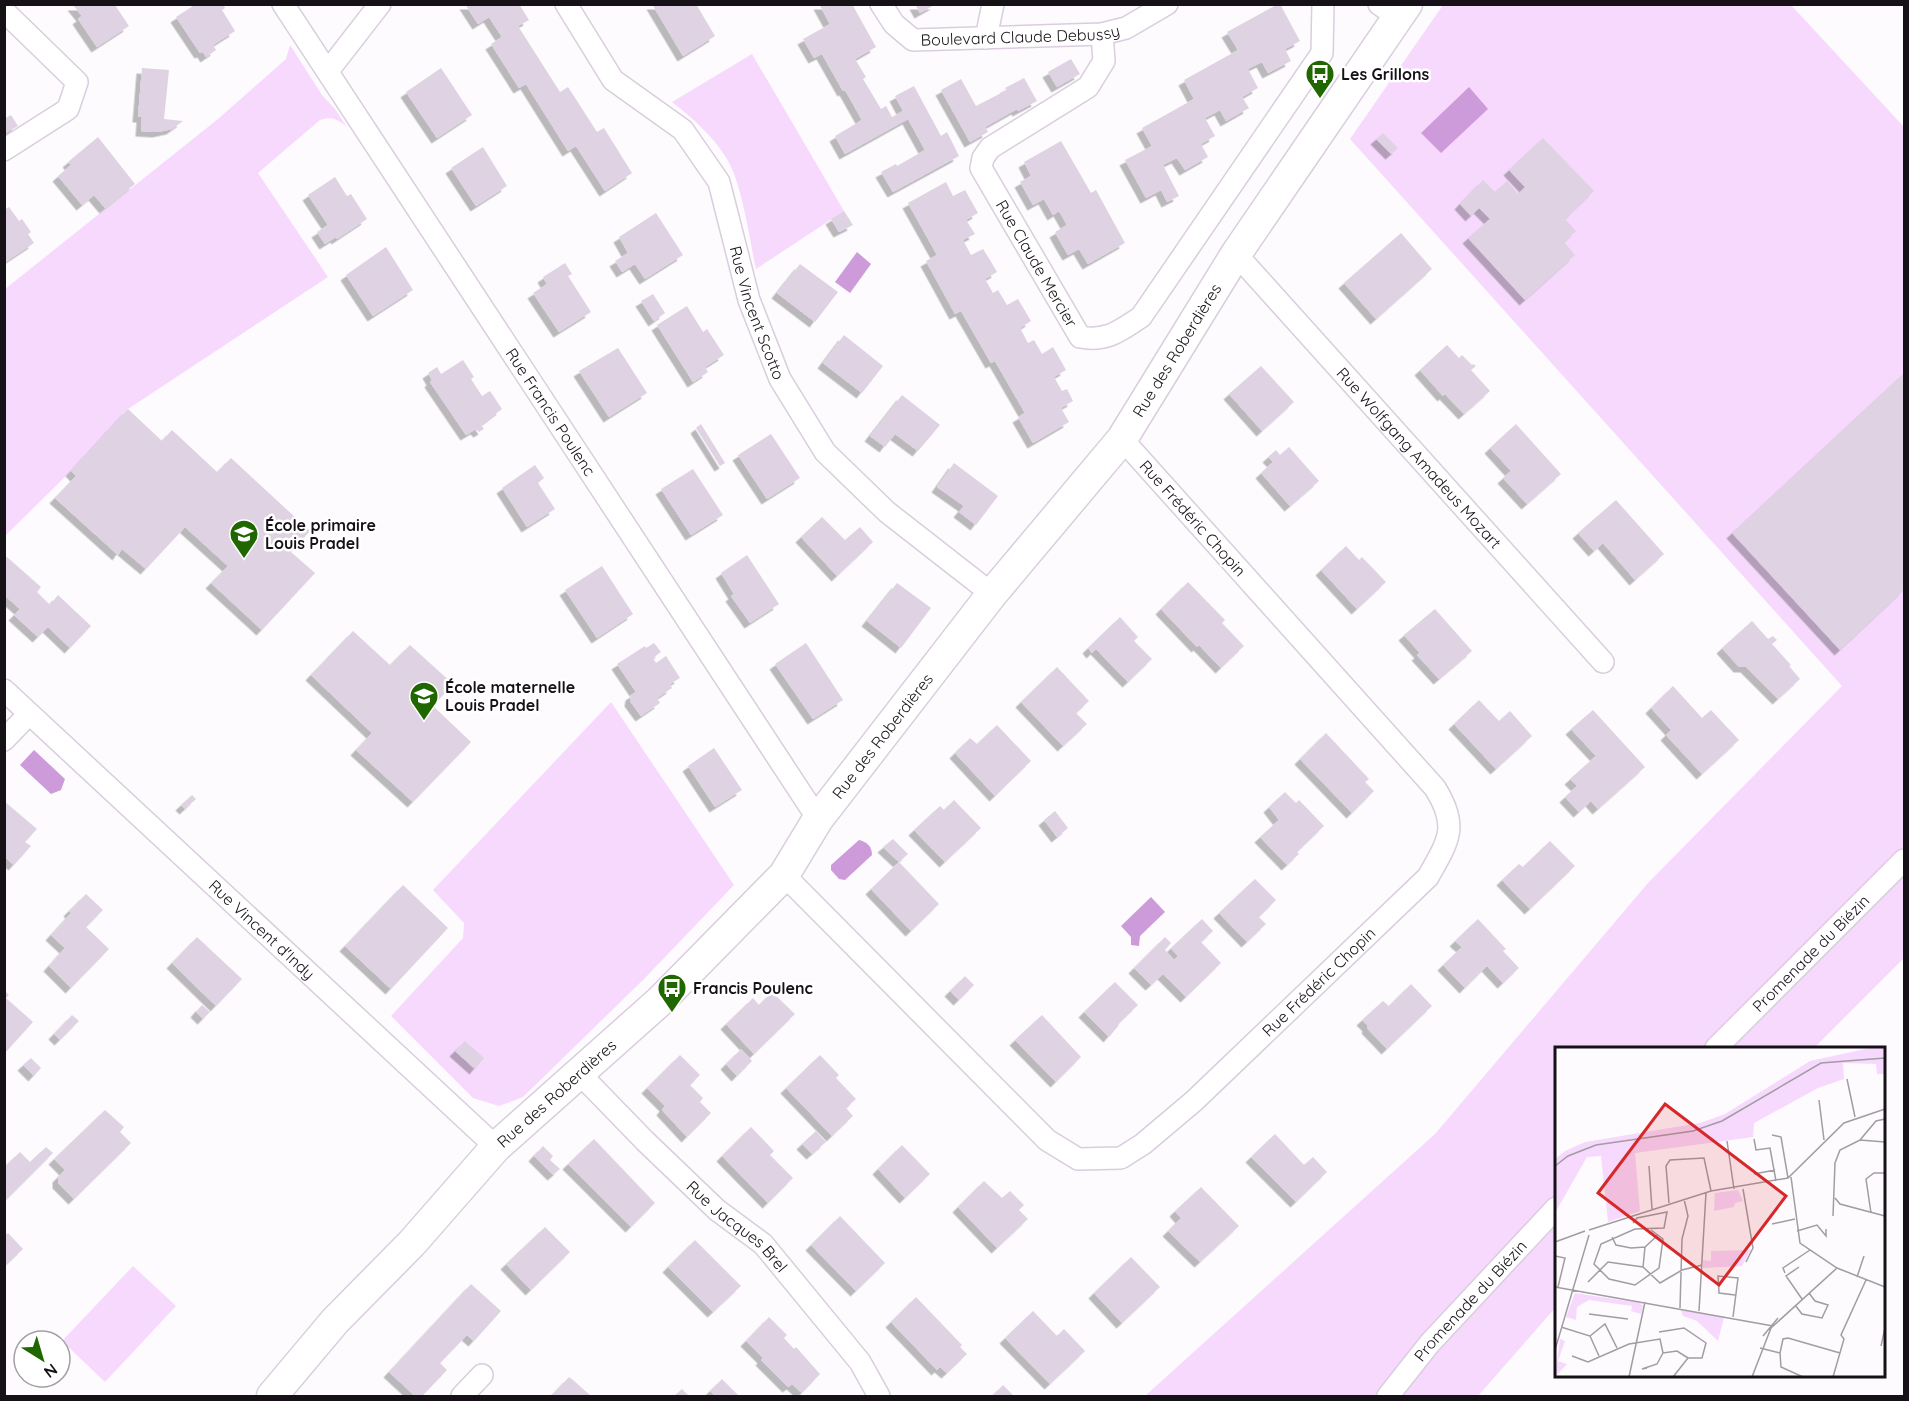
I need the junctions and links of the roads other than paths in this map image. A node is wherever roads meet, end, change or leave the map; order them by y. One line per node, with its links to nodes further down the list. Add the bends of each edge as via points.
1 (283, 4): 12 (street, Rue Francis Poulenc)
2 (380, 4): 12 (street)
3 (566, 4): 16 (street, Rue Vincent Scotto, via 613,80 683,130 719,182 749,300 780,379 825,452 887,512)
4 (881, 4): 11 (street, Boulevard Claude Debussy, via 894,24 913,40)
5 (993, 4): 11 (street)
6 (1167, 4): 10 (street, Boulevard Claude Debussy, via 1125,28)
7 (1323, 4): 10 (street, Rue Claude Mercier, via 1322,53 1141,317 1111,336 1094,340 1080,337 981,168 990,148 1088,87 1104,61)
8 (1395, 9): 14 (street, Rue des Roberdières)
9 (4, 11): 13 (street, via 77,81 68,109)
10 (1102, 34): 11 (street, Boulevard Claude Debussy)
11 (986, 38)
12 (328, 71): 21 (street, Rue Francis Poulenc)
13 (4, 150)
14 (1236, 254): 15 (street, Rue des Roberdières); 17 (street, Rue Wolfgang Amadeus Mozart)
15 (1122, 439): 16 (street, Rue des Roberdières); 23 (street, Rue Frédéric Chopin, via 1435,788 1451,825 1428,877 1194,1101 1143,1144 1121,1158 1105,1160 1078,1159 1047,1140)
16 (992, 594): 21 (street, Rue des Roberdières)
17 (1603, 662)
18 (4, 690): 19 (street, Rue Vincent d'Indy)
19 (29, 714): 20 (street); 26 (street, Rue Vincent d'Indy)
20 (4, 740)
21 (818, 819): 23 (street, Rue des Roberdières)
22 (1905, 860): 24 (street, Promenade du Biézin)
23 (784, 875): 25 (street, Rue des Roberdières, via 660,1000)
24 (1717, 1047)
25 (578, 1072): 26 (street, Rue des Roberdières); 31 (street, Rue Jacques Brel, via 717,1210 763,1244 860,1362)
26 (496, 1147): 29 (street, Rue des Roberdières, via 412,1243 335,1321)
27 (1555, 1210): 32 (street, Promenade du Biézin, via 1430,1343)
28 (482, 1375): 30 (street)
29 (272, 1396)
30 (462, 1396)
31 (879, 1396)
32 (1388, 1396)

